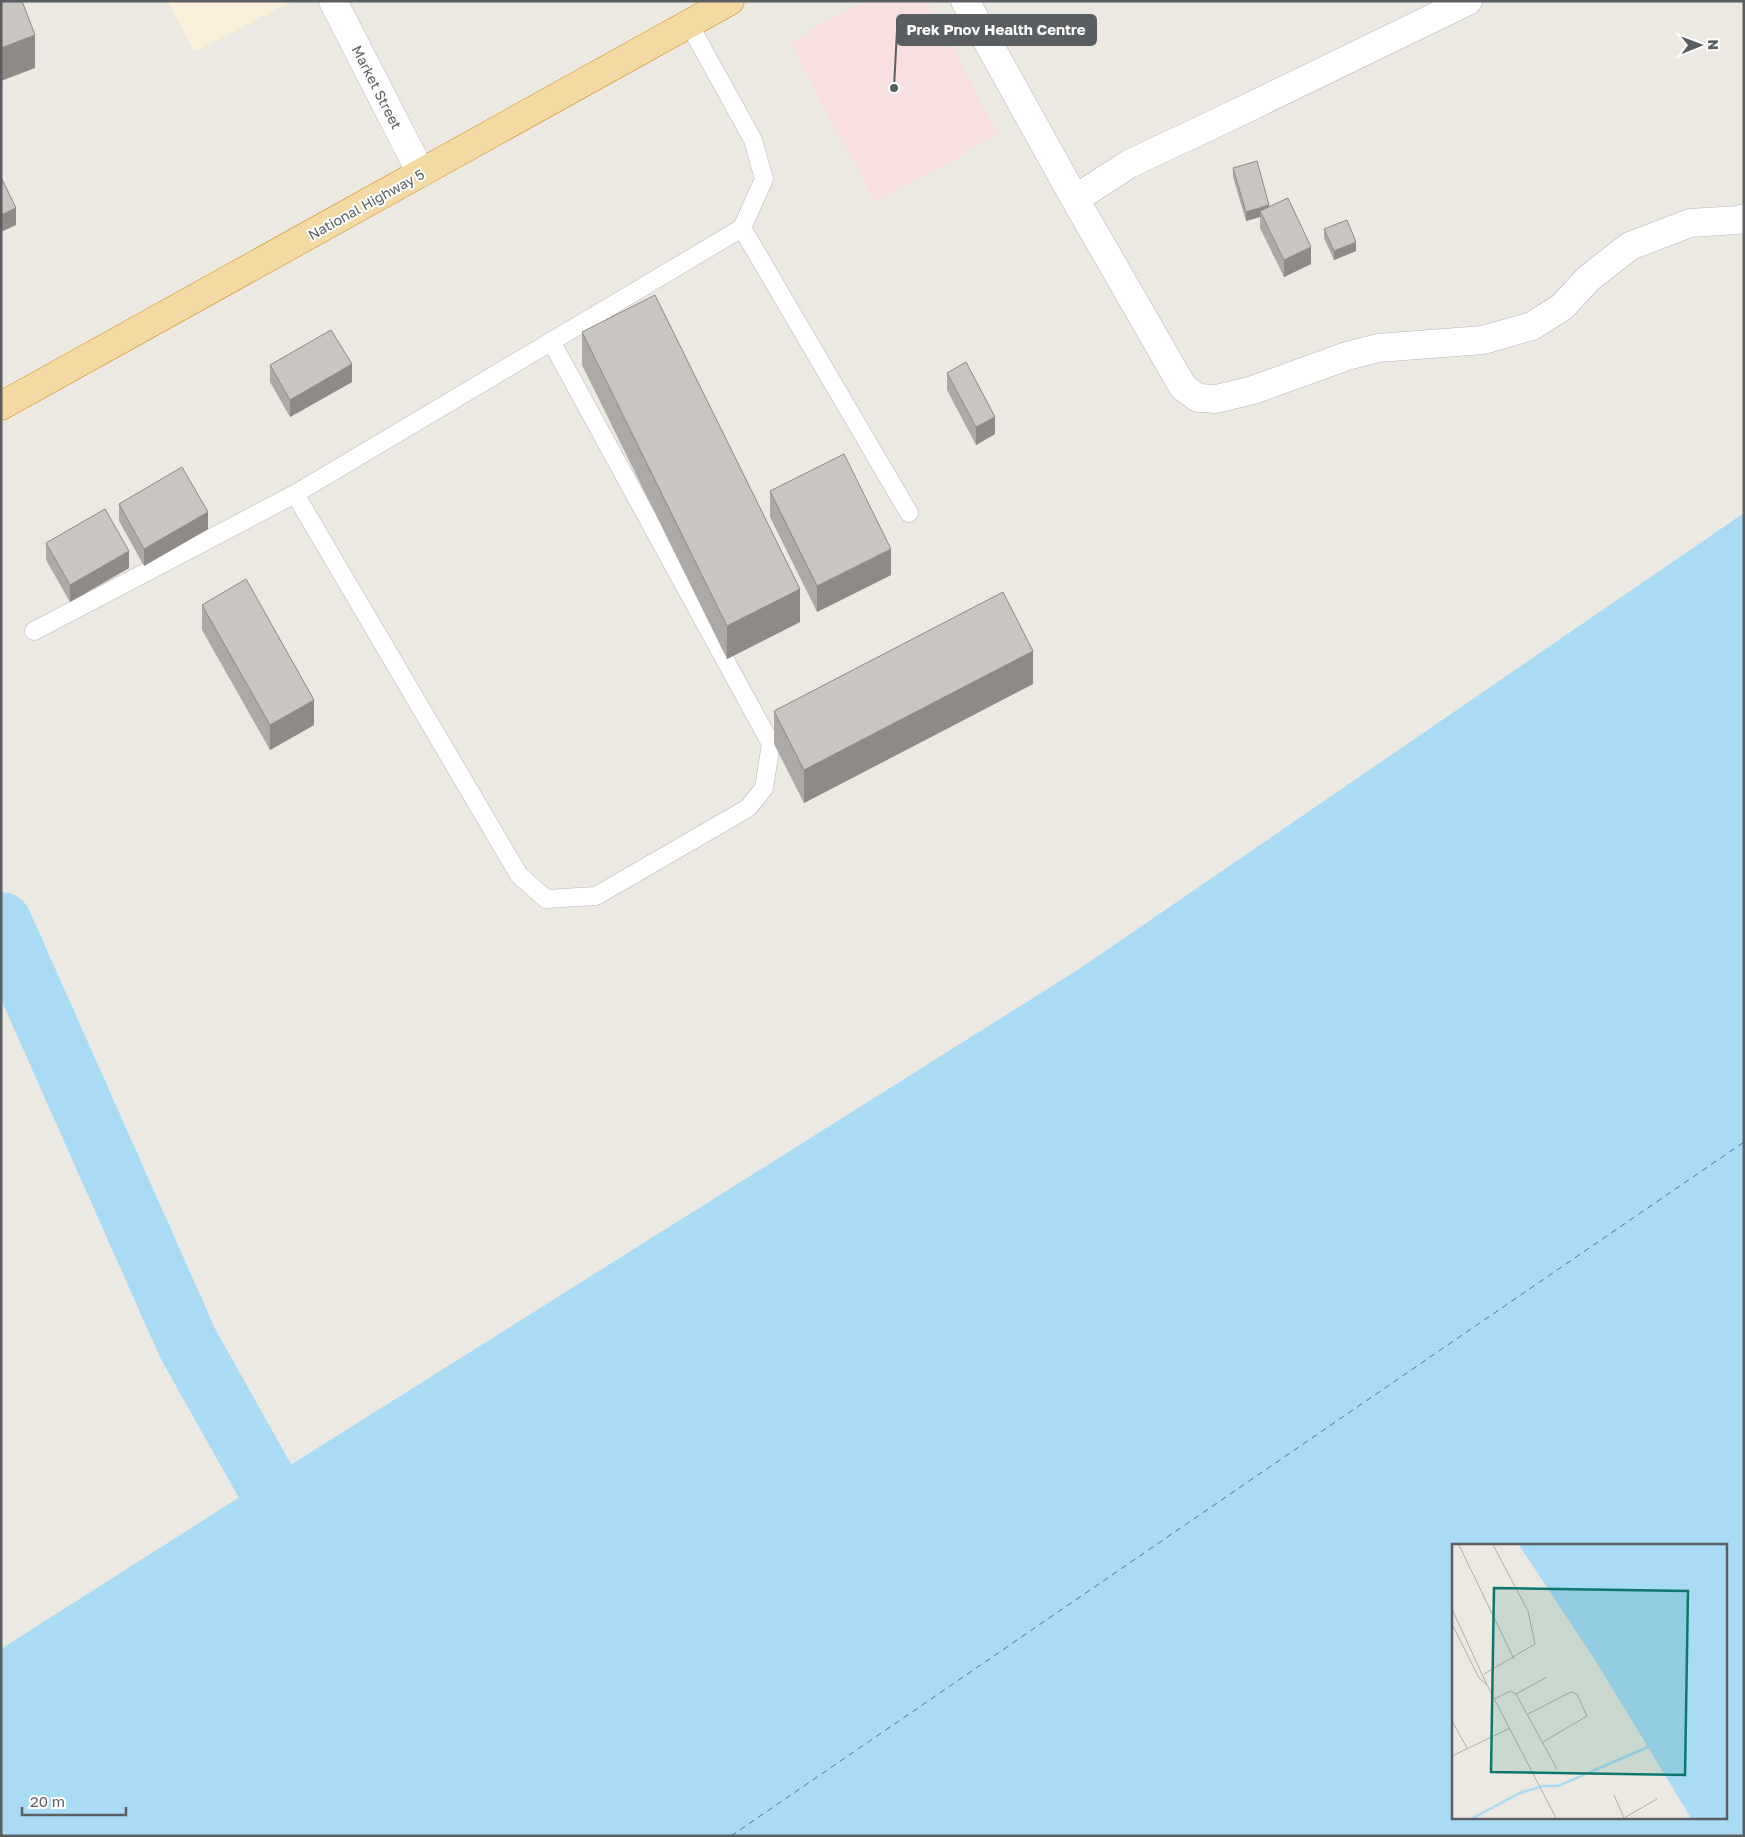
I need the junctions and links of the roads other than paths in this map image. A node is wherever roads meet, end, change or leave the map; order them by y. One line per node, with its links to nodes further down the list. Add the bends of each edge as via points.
1 (333, 1): 6 (street, Market Street)
2 (730, 1): 5 (highway, National Highway 5)
3 (965, 1): 7 (street)
4 (1468, 1): 7 (street, via 1129,164)
5 (689, 24): 6 (highway, National Highway 5); 9 (lane, via 753,140 764,179)
6 (421, 173): 11 (highway, National Highway 5)
7 (1075, 199): 8 (street, via 1183,387 1198,398 1216,400 1378,348 1483,340 1532,326 1562,307 1589,278 1630,246 1690,223)
8 (1744, 218)
9 (742, 228): 10 (lane); 13 (lane)
10 (551, 341): 12 (lane); 12 (lane, via 771,744 764,788 748,808 596,896 546,899 519,875)
11 (1, 406)
12 (295, 494): 14 (lane)
13 (909, 513)
14 (34, 631)

